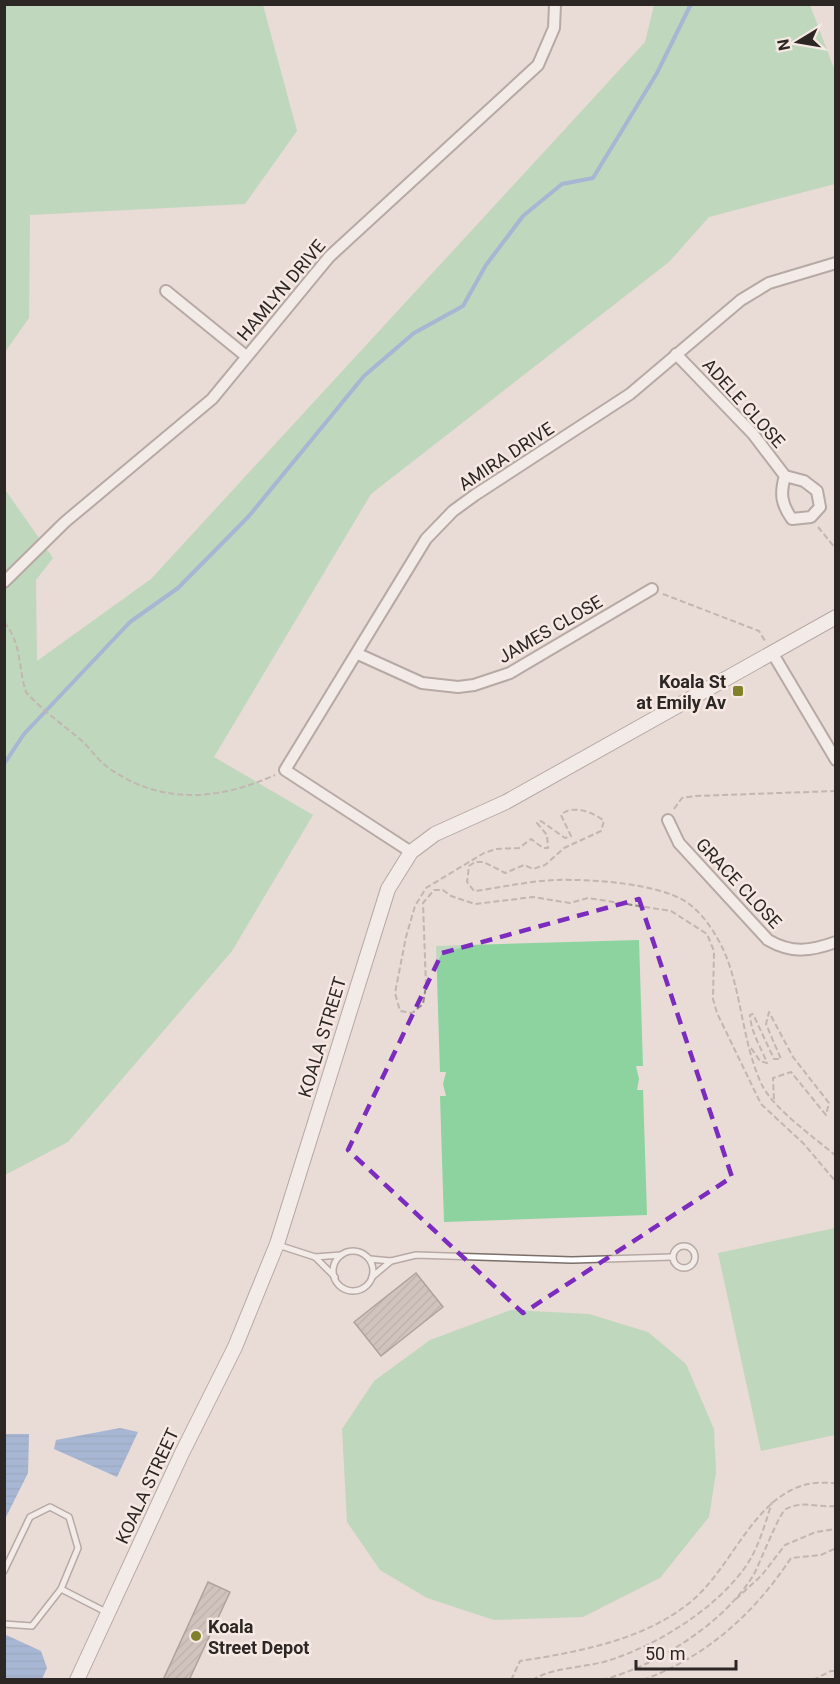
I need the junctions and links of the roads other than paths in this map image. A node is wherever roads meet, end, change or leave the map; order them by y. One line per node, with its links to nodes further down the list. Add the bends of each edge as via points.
1 (555, 4): 5 (street, HAMLYN DRIVE, via 554,28 538,65 329,257)
2 (836, 263): 4 (street, AMIRA DRIVE, via 769,283 741,300)
3 (166, 291): 5 (street)
4 (676, 354): 6 (street, ADELE CLOSE, via 753,434); 10 (street, AMIRA DRIVE, via 630,394 475,495 440,523 409,565)
5 (246, 356): 7 (street, HAMLYN DRIVE, via 212,399 65,522)
6 (785, 476): 6 (street, ADELE CLOSE, via 804,481 817,491 820,507 811,517 792,519 783,507 781,490)
7 (4, 582)
8 (652, 589): 10 (street, JAMES CLOSE, via 510,673 474,685 422,683)
9 (836, 617): 11 (street, KOALA STREET)
10 (358, 654): 14 (street, AMIRA DRIVE, via 285,770)
11 (773, 654): 12 (street); 14 (street, KOALA STREET, via 506,802 435,834)
12 (836, 760)
13 (668, 820): 15 (street, GRACE CLOSE, via 679,843 768,940 798,951)
14 (411, 852): 16 (street, KOALA STREET, via 393,878 376,922)
15 (836, 942)
16 (277, 1244): 18 (lane); 26 (street, KOALA STREET, via 235,1347)
17 (341, 1255): 18 (lane); 20 (lane, via 359,1252); 22 (lane, via 334,1266)
18 (315, 1257): 22 (lane)
19 (672, 1257): 19 (lane, via 684,1245 692,1249 695,1258 690,1266 681,1268); 21 (lane, via 572,1260 416,1255)
20 (370, 1259): 21 (lane); 23 (lane)
21 (391, 1261): 23 (lane)
22 (335, 1277): 23 (lane, via 342,1287 354,1291 365,1287)
23 (372, 1277)
24 (4, 1571): 25 (lane, via 30,1517 50,1507 69,1517 78,1548)
25 (61, 1589): 26 (lane); 27 (lane, via 32,1626)
26 (108, 1613): 28 (street, KOALA STREET)
27 (4, 1624)
28 (77, 1680)

